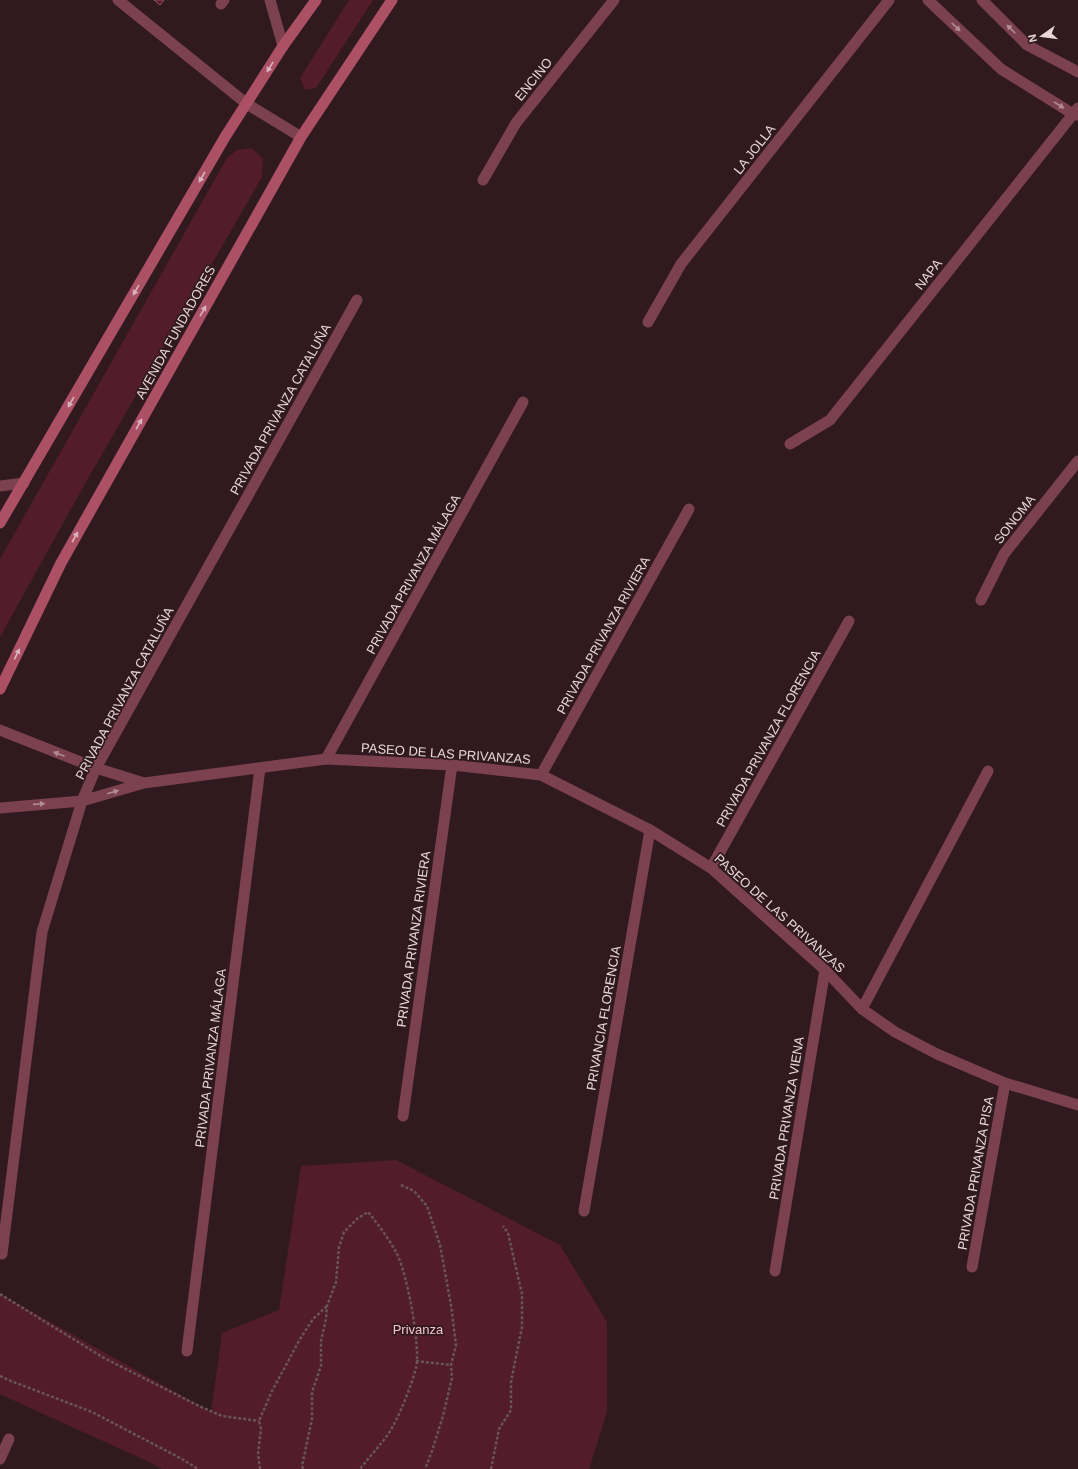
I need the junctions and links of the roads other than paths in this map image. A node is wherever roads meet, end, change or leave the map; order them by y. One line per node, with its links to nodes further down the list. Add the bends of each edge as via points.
1 (118, 0): 11 (street)
2 (270, 0): 9 (street)
3 (316, 0): 9 (main road)
4 (392, 0): 13 (main road, AVENIDA FUNDADORES)
5 (614, 0): 14 (street, ENCINO, via 516,122)
6 (889, 0): 16 (street, LA JOLLA, via 681,264)
7 (928, 0): 12 (street, one-way to 12, via 1001,69)
8 (982, 0): 10 (street, one-way to 8, via 1027,45)
9 (283, 46): 11 (main road, one-way to 11)
10 (1078, 72)
11 (247, 104): 13 (street); 20 (main road, one-way to 20, via 225,137)
12 (1076, 112): 18 (street, NAPA, via 830,420)
13 (301, 137): 26 (main road, AVENIDA FUNDADORES, one-way to 13, via 61,563)
14 (483, 180)
15 (357, 300): 30 (street, PRIVADA PRIVANZA CATALUÑA)
16 (648, 322)
17 (523, 402): 28 (street, PRIVADA PRIVANZA MÁLAGA)
18 (790, 444)
19 (1078, 461): 24 (street, SONOMA, via 1004,554)
20 (24, 483): 21 (street); 23 (main road)
21 (0, 486)
22 (689, 509): 33 (street, PRIVADA PRIVANZA RIVIERA)
23 (0, 523)
24 (981, 600)
25 (849, 621): 38 (street, PRIVADA PRIVANZA FLORENCIA)
26 (0, 689)
27 (0, 730): 30 (street, PASEO DE LAS PRIVANZAS, one-way to 27)
28 (326, 759): 29 (street, PASEO DE LAS PRIVANZAS); 31 (street, PASEO DE LAS PRIVANZAS)
29 (452, 765): 33 (street, PASEO DE LAS PRIVANZAS); 43 (street, PRIVADA PRIVANZA RIVIERA)
30 (96, 768): 34 (street, PASEO DE LAS PRIVANZAS); 35 (street, PRIVADA PRIVANZA CATALUÑA)
31 (260, 768): 34 (street, PASEO DE LAS PRIVANZAS); 48 (street, PRIVADA PRIVANZA MÁLAGA)
32 (988, 772): 40 (street)
33 (541, 775): 37 (street, PASEO DE LAS PRIVANZAS)
34 (144, 783): 35 (street, PASEO DE LAS PRIVANZAS, one-way to 34)
35 (82, 801): 36 (street, PASEO DE LAS PRIVANZAS, one-way to 35); 45 (street, PRIVADA PRIVANZA CATALUÑA, via 42,932)
36 (0, 808)
37 (650, 830): 38 (street, PASEO DE LAS PRIVANZAS); 44 (street, PRIVANCIA FLORENCIA)
38 (711, 868): 39 (street, PASEO DE LAS PRIVANZAS)
39 (825, 970): 40 (street, PASEO DE LAS PRIVANZAS); 47 (street, PRIVADA PRIVANZA VIENA)
40 (862, 1009): 41 (street, PASEO DE LAS PRIVANZAS, via 916,1044)
41 (1005, 1083): 42 (street, PASEO DE LAS PRIVANZAS); 46 (street, PRIVADA PRIVANZA PISA)
42 (1078, 1104)
43 (403, 1116)
44 (584, 1211)
45 (2, 1254)
46 (972, 1267)
47 (775, 1271)
48 (187, 1351)
49 (9, 1438): 50 (street)
50 (0, 1459)

